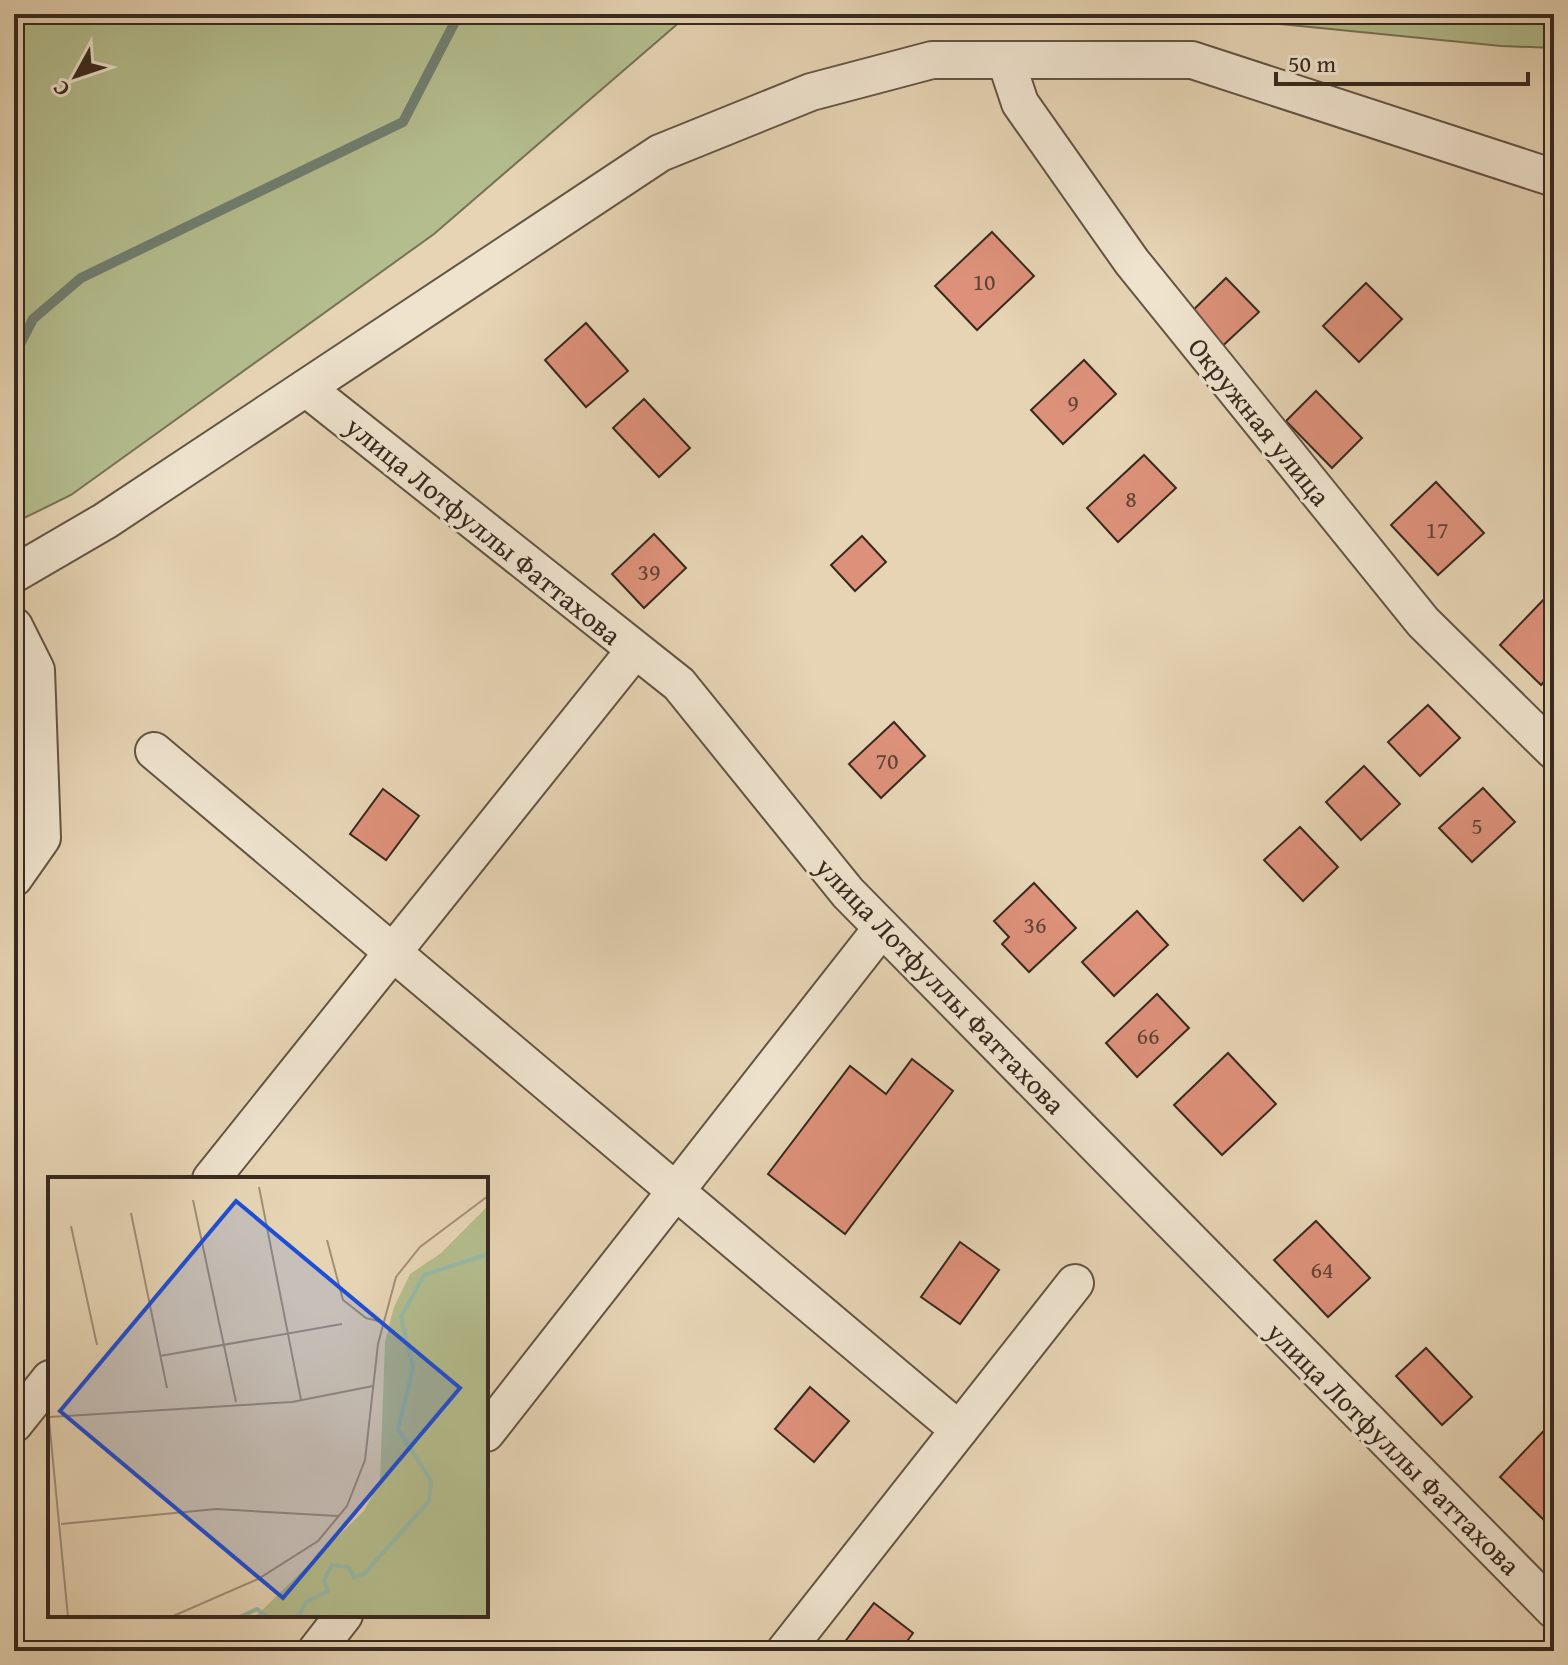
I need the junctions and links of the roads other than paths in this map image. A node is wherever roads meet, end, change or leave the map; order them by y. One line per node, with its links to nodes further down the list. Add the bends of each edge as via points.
1 (1006, 61): 2 (street, via 1192,60); 3 (street, via 932,60 811,92 660,153); 8 (street, Окружная улица, via 1020,103 1132,262 1423,622)
2 (1554, 178)
3 (306, 388): 4 (street, via 105,521); 6 (street, улица Лотфуллы Фаттахова)
4 (14, 574)
5 (14, 626): 9 (street, via 36,670 42,838)
6 (635, 650): 10 (street, улица Лотфуллы Фаттахова, via 679,684); 11 (street)
7 (154, 751): 11 (street)
8 (1554, 751)
9 (14, 878)
10 (882, 928): 13 (street); 19 (street, улица Лотфуллы Фаттахова)
11 (393, 952): 12 (street); 13 (street)
12 (213, 1177)
13 (676, 1191): 17 (street); 18 (street)
14 (1075, 1283): 18 (street)
15 (48, 1382): 16 (street)
16 (14, 1424)
17 (488, 1430)
18 (959, 1430): 22 (street)
19 (1554, 1610)
20 (342, 1617): 21 (street)
21 (316, 1651)
22 (785, 1651)

